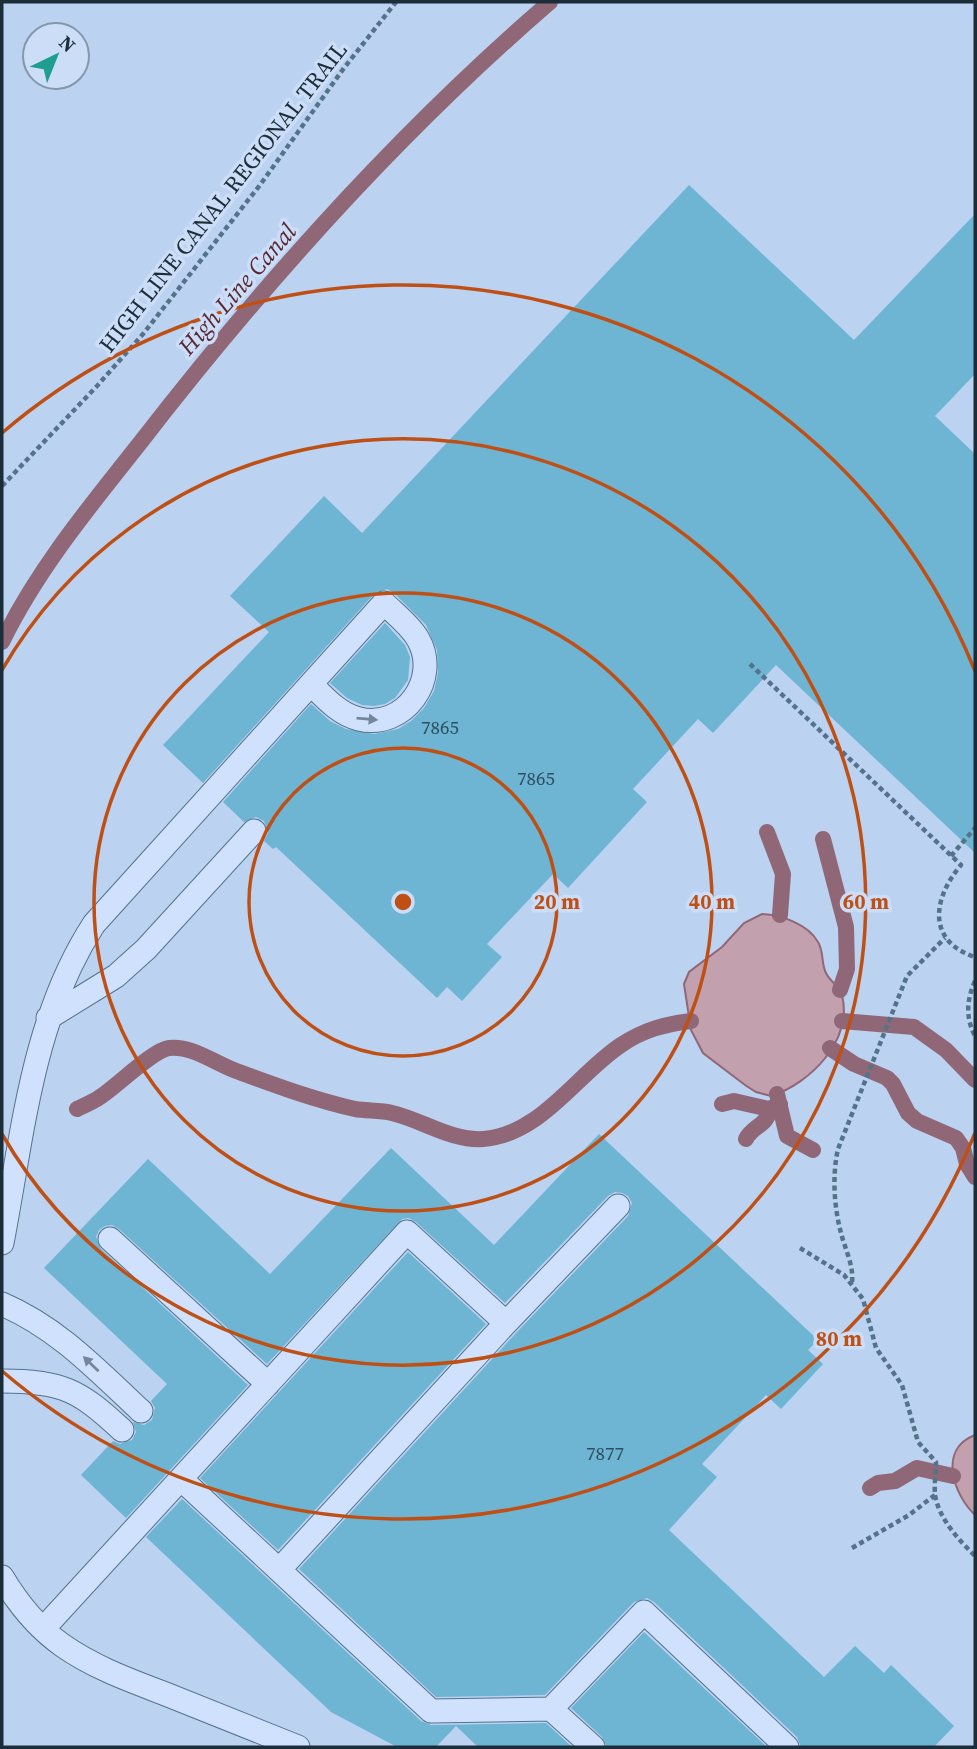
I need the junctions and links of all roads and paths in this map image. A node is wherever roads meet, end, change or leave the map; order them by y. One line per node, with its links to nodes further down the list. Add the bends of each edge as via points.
1 (396, 2): 2 (path, HIGH LINE CANAL REGIONAL TRAIL, via 150,324)
2 (14, 471): 3 (path, HIGH LINE CANAL REGIONAL TRAIL); 4 (path, HIGH LINE CANAL REGIONAL TRAIL)
3 (2, 479)
4 (2, 486)
5 (750, 664): 9 (path)
6 (311, 684): 6 (lane, one-way to 6, via 339,710 367,720 393,716 416,697 425,671 424,653 418,637 384,603); 13 (lane, via 94,925)
7 (975, 828): 9 (path)
8 (254, 831): 13 (lane, via 146,949 116,975)
9 (951, 856): 10 (path, via 961,865 940,899)
10 (945, 938): 11 (path); 19 (path, via 907,976 836,1160 835,1193)
11 (975, 957)
12 (975, 981): 14 (path, via 967,999)
13 (48, 1018): 17 (lane)
14 (975, 1036)
15 (618, 1206): 21 (lane)
16 (110, 1239): 23 (lane)
17 (2, 1243)
18 (800, 1248): 19 (path)
19 (852, 1282): 27 (path, via 867,1307 876,1348 905,1393 918,1442 936,1462)
20 (2, 1304): 24 (lane, one-way to 20, via 65,1341 28,1315)
21 (506, 1323): 23 (lane, via 407,1232); 30 (lane)
22 (2, 1381): 25 (lane, via 46,1382 68,1389)
23 (268, 1384): 26 (lane)
24 (141, 1412)
25 (122, 1430)
26 (181, 1479): 30 (lane); 32 (lane)
27 (935, 1495): 28 (path); 29 (path, via 949,1525)
28 (852, 1548)
29 (975, 1556)
30 (279, 1570): 33 (lane, via 431,1710)
31 (2, 1577): 32 (lane)
32 (43, 1629): 34 (lane, via 115,1674)
33 (551, 1709): 35 (lane); 36 (lane, via 644,1612)
34 (298, 1747)
35 (593, 1747)
36 (787, 1747)

